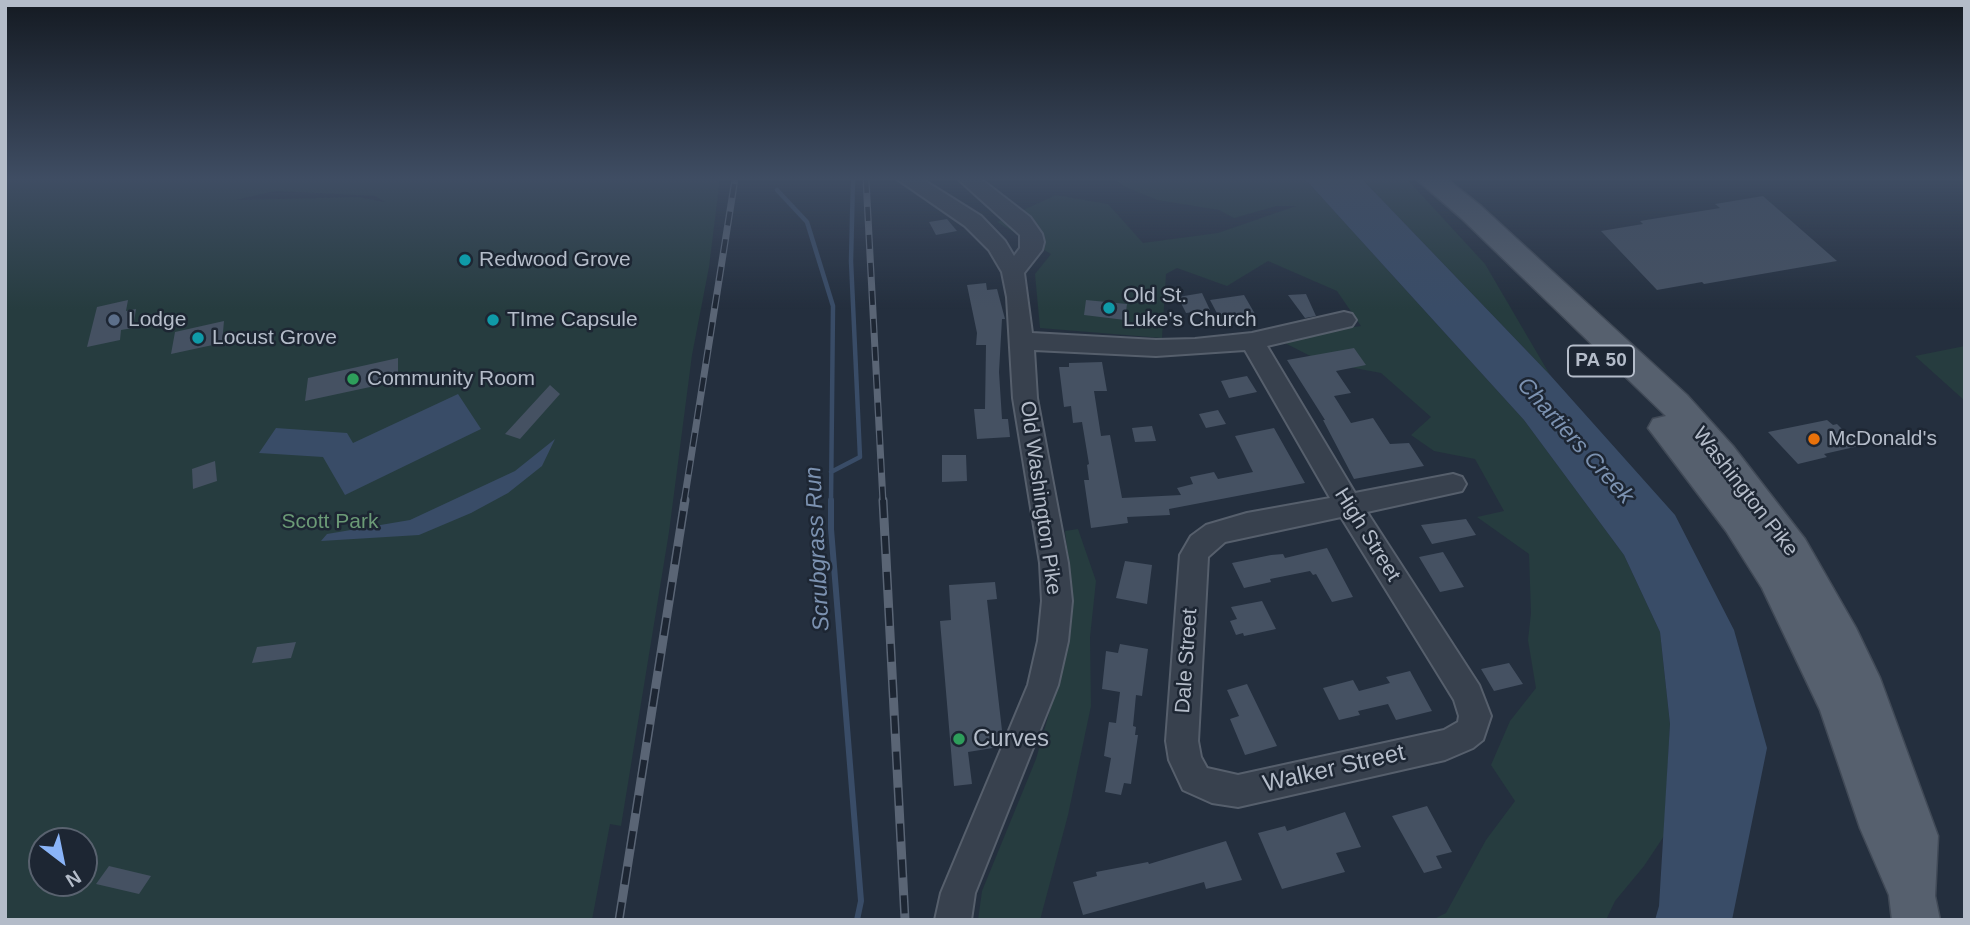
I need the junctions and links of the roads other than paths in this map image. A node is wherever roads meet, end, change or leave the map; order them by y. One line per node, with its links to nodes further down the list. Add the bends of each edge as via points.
1 (973, 222): 5 (street, via 997,246)
2 (1022, 222): 5 (street, via 1033,242)
3 (1461, 222): 13 (main road, Washington Pike / PA 50, via 1649,409 1777,578 1840,708)
4 (1482, 222): 13 (main road, Washington Pike / PA 50, via 1675,404 1721,455 1792,550 1855,669 1915,836)
5 (1013, 272): 7 (street, Old Washington Pike)
6 (1344, 320): 8 (street)
7 (1021, 341): 8 (street, via 1156,348); 14 (street, Old Washington Pike, via 1025,398 1054,563 1053,641 1043,685 958,893)
8 (1252, 341): 10 (street, High Street)
9 (1453, 484): 10 (street)
10 (1348, 505): 11 (street, High Street, via 1468,695 1475,716); 12 (street, Dale Street, via 1216,533 1194,555 1182,741)
11 (1472, 730): 12 (street, Walker Street, via 1445,744 1238,791)
12 (1195, 779)
13 (1914, 908)
14 (953, 920)

